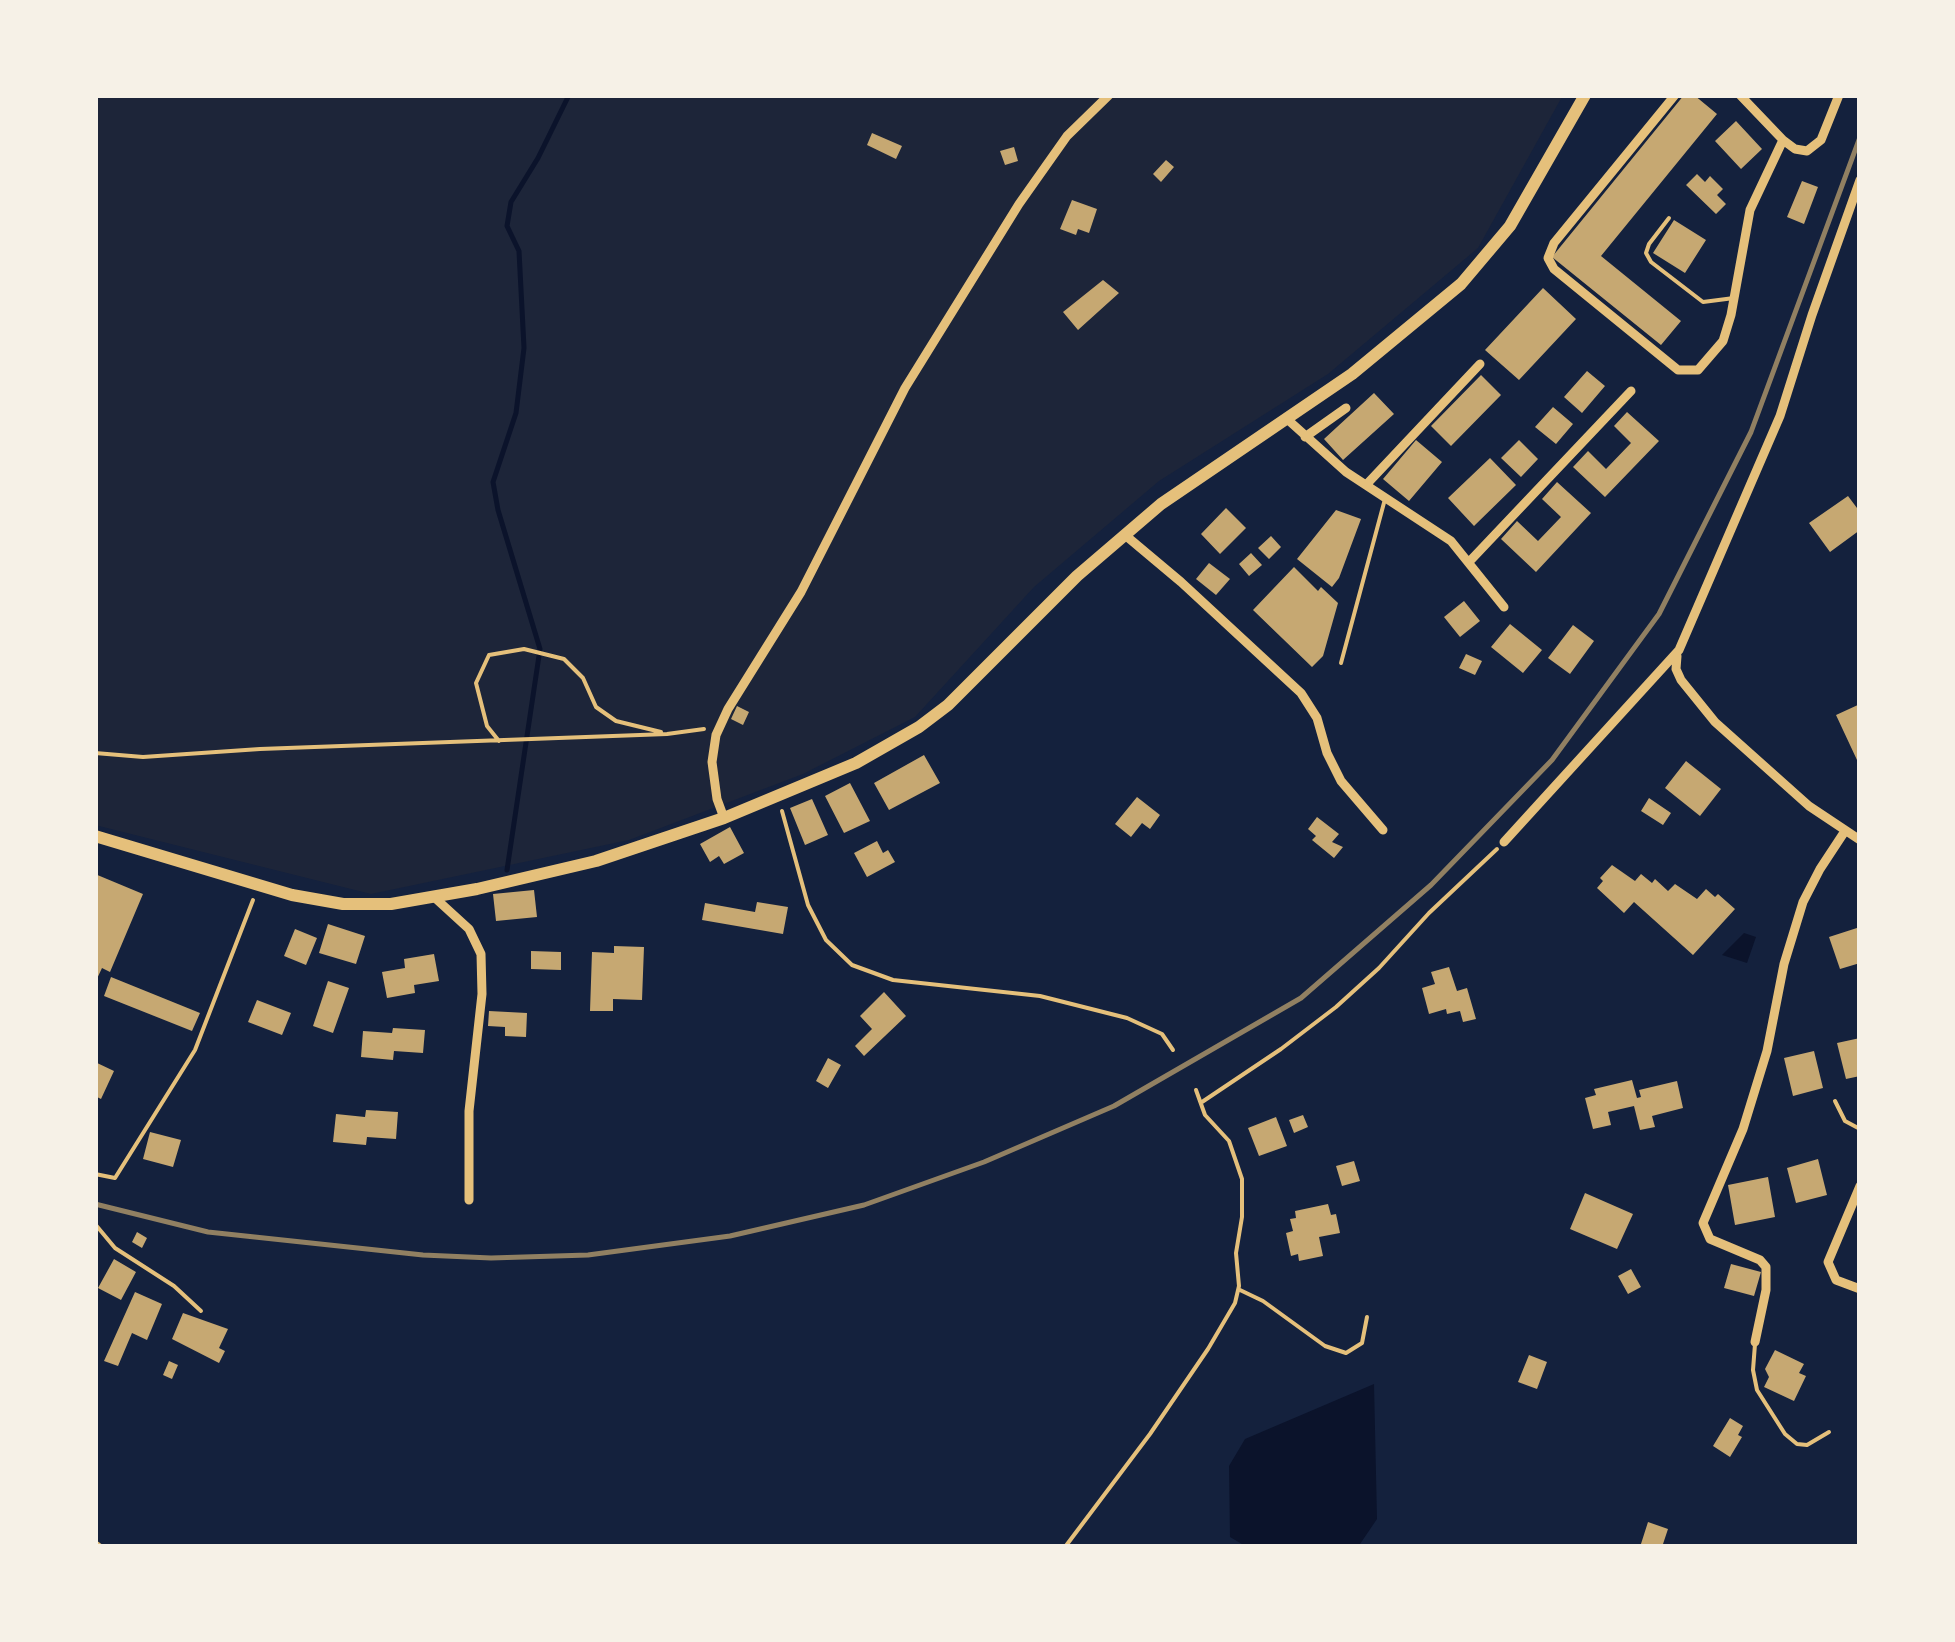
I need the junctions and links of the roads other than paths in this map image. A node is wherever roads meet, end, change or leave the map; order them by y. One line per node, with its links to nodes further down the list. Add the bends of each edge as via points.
1 (1110, 95): 22 (street, via 1048,161 932,344 795,602 718,728 713,775)
2 (1585, 95): 13 (main road, via 1484,260 1352,374)
3 (1675, 95): 9 (street, via 1554,243 1550,262 1666,363 1684,371 1698,370 1717,351)
4 (1740, 95): 6 (street)
5 (1839, 95): 6 (street, via 1817,146 1800,150)
6 (1782, 140): 9 (street, via 1750,210)
7 (1860, 180): 20 (street, via 1780,416)
8 (1669, 218): 9 (lane, via 1648,244 1650,262 1703,302)
9 (1734, 298)
10 (1480, 364): 15 (street)
11 (1632, 392): 18 (street)
12 (1346, 408): 14 (street)
13 (1287, 418): 14 (street); 17 (main road)
14 (1306, 437): 15 (street)
15 (1366, 486): 16 (street)
16 (1386, 498): 18 (street, via 1438,531); 21 (lane)
17 (1125, 535): 22 (main road, via 919,727 856,763); 23 (street, via 1301,693 1341,781)
18 (1469, 562): 19 (street)
19 (1504, 607)
20 (1679, 650): 24 (street, via 1679,676 1715,722); 27 (street)
21 (1341, 663)
22 (724, 818): 28 (main road, via 580,866)
23 (1383, 830)
24 (1846, 831): 26 (street); 36 (street, via 1804,902 1743,1129 1704,1219 1710,1239 1766,1268)
25 (95, 836): 28 (main road, via 324,902)
26 (1860, 840)
27 (1504, 842)
28 (434, 897): 32 (street, via 474,936 482,964)
29 (1835, 1101): 30 (lane, via 1845,1122)
30 (1860, 1130)
31 (1860, 1186): 34 (street, via 1828,1257 1836,1280)
32 (469, 1200)
33 (95, 1224): 35 (lane, via 115,1248)
34 (1860, 1289)
35 (202, 1311)
36 (1755, 1342): 37 (lane, via 1757,1390 1785,1434 1808,1445)
37 (1829, 1432)
38 (95, 1542): 39 (lane)
39 (102, 1547)

